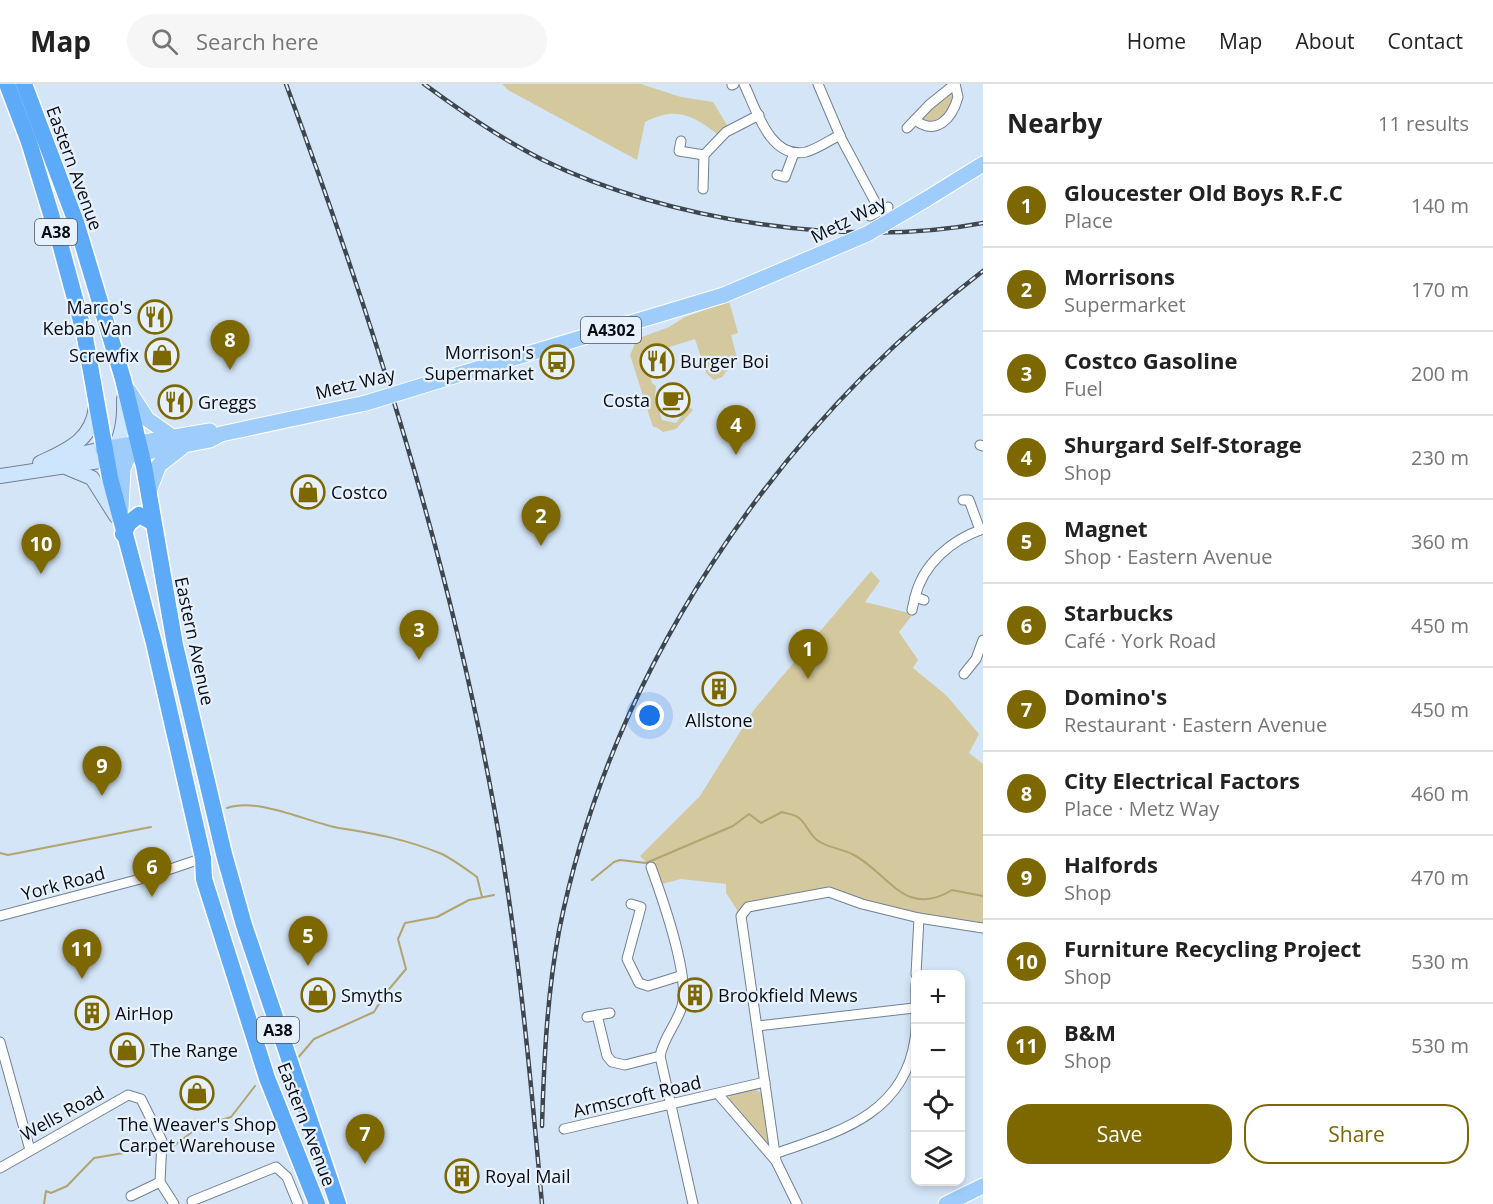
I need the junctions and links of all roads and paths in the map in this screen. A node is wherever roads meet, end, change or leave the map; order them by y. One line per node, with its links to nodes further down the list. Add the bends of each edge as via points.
1 (7, 84): 17 (highway, Eastern Avenue / A38, via 64,257)
2 (24, 84): 16 (highway, Eastern Avenue / A38, via 76,222)
3 (744, 84): 5 (street)
4 (820, 85): 8 (street)
5 (759, 115): 10 (street, via 778,147); 11 (street, via 726,132)
6 (915, 120): 6 (street, via 924,127 935,127 947,120 958,97 955,84); 7 (street)
7 (907, 128)
8 (840, 135): 10 (street, via 808,152); 15 (street, via 884,209)
9 (681, 141): 11 (street, via 679,151)
10 (794, 153): 13 (street, via 786,177)
11 (704, 155): 14 (street)
12 (983, 164): 19 (main road, Metz Way / A4302, bridge, via 867,234 724,295 366,402)
13 (777, 175)
14 (703, 189)
15 (870, 216)
16 (121, 375): 17 (highway, via 110,384); 20 (main road, via 147,419); 22 (highway, Eastern Avenue / A38)
17 (94, 384): 18 (highway, Eastern Avenue / A38)
18 (97, 403): 22 (highway, Eastern Avenue / A38); 23 (street, via 94,421 85,437 74,447)
19 (221, 434): 20 (main road, Metz Way / A4302, via 210,431); 21 (main road, Metz Way / A4302)
20 (171, 436): 22 (main road, Metz Way / A4302)
21 (186, 445): 22 (main road, Metz Way / A4302); 26 (main road, via 159,465)
22 (122, 451): 23 (street, Metz Way); 24 (street, Metz Way); 26 (highway, Eastern Avenue / A38); 29 (highway, Eastern Avenue / A38)
23 (34, 467): 24 (street, Metz Way); 25 (street, Metz Way)
24 (66, 468): 29 (street, via 84,473 96,483)
25 (0, 476)
26 (148, 493): 28 (highway, Eastern Avenue / A38)
27 (969, 500): 30 (street)
28 (153, 522): 29 (highway, via 139,515); 34 (highway, Eastern Avenue / A38, via 180,669)
29 (122, 530): 35 (highway, Eastern Avenue / A38, via 154,643)
30 (981, 530): 31 (street, via 940,553 920,580 920,599)
31 (912, 610)
32 (983, 640): 33 (street)
33 (969, 673)
34 (224, 855): 35 (highway); 40 (highway, Eastern Avenue / A38)
35 (203, 858): 38 (street, York Road, via 144,878); 42 (highway, Eastern Avenue / A38, via 204,879)
36 (651, 867): 44 (street, via 675,939)
37 (631, 904): 44 (street, via 640,907 627,960 639,983 648,987)
38 (0, 916)
39 (919, 918): 41 (street); 43 (street); 50 (street, via 829,892 748,907 741,916)
40 (244, 925): 42 (highway); 54 (highway, Eastern Avenue / A38)
41 (983, 928)
42 (222, 939): 56 (highway, Eastern Avenue / A38)
43 (916, 970)
44 (680, 976): 52 (street, via 682,1007 663,1041)
45 (911, 1008): 50 (street)
46 (610, 1013): 47 (street)
47 (597, 1015): 48 (street); 52 (street, via 612,1062 625,1065)
48 (587, 1017)
49 (915, 1024): 60 (street, via 910,1058 894,1090 880,1106 844,1130)
50 (758, 1026): 53 (street)
51 (0, 1042): 59 (street)
52 (660, 1056): 57 (street)
53 (765, 1082): 55 (street, Armscroft Road); 60 (street)
54 (298, 1089): 56 (highway); 69 (highway, Eastern Avenue / A38)
55 (718, 1094): 57 (street, Armscroft Road); 60 (street, Armscroft Road)
56 (277, 1102): 68 (highway, Eastern Avenue / A38)
57 (670, 1104): 58 (street, Armscroft Road); 70 (street)
58 (564, 1129)
59 (30, 1150): 61 (street, Wells Road); 62 (street, Wells Road, via 128,1095 141,1099 162,1140)
60 (777, 1157): 71 (street, Armscroft Road)
61 (0, 1168)
62 (160, 1182): 64 (street); 66 (street)
63 (983, 1186): 72 (main road)
64 (130, 1196)
65 (192, 1201): 67 (street, via 276,1167 287,1177)
66 (174, 1204)
67 (298, 1204)
68 (317, 1204)
69 (338, 1204)
70 (693, 1204)
71 (797, 1204)
72 (946, 1204)

